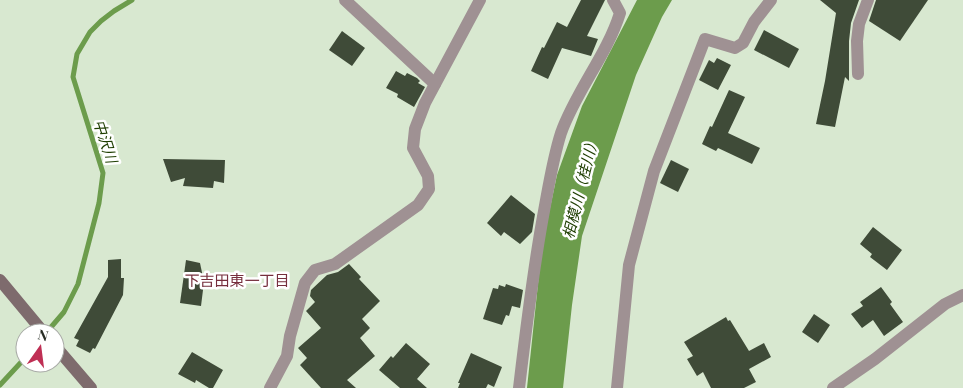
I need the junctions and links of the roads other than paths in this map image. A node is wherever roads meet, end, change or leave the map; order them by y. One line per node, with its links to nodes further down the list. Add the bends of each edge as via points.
1 (345, 0): 7 (street)
2 (480, 0): 7 (street)
3 (613, 0): 15 (street, via 620,13 614,34 562,131 553,161 535,260)
4 (771, 0): 16 (street, via 743,43 734,48 705,39 654,172 629,265)
5 (868, 0): 6 (street, via 859,24)
6 (858, 74)
7 (435, 84): 14 (street, via 415,129 414,148 428,176 429,189 418,205 335,264 315,270 310,276 305,283 287,356)
8 (0, 270): 9 (street)
9 (2, 283): 11 (main road)
10 (963, 295): 17 (street, via 945,304)
11 (36, 323)
12 (65, 358): 13 (main road)
13 (91, 388)
14 (270, 388)
15 (519, 388)
16 (617, 388)
17 (833, 388)

